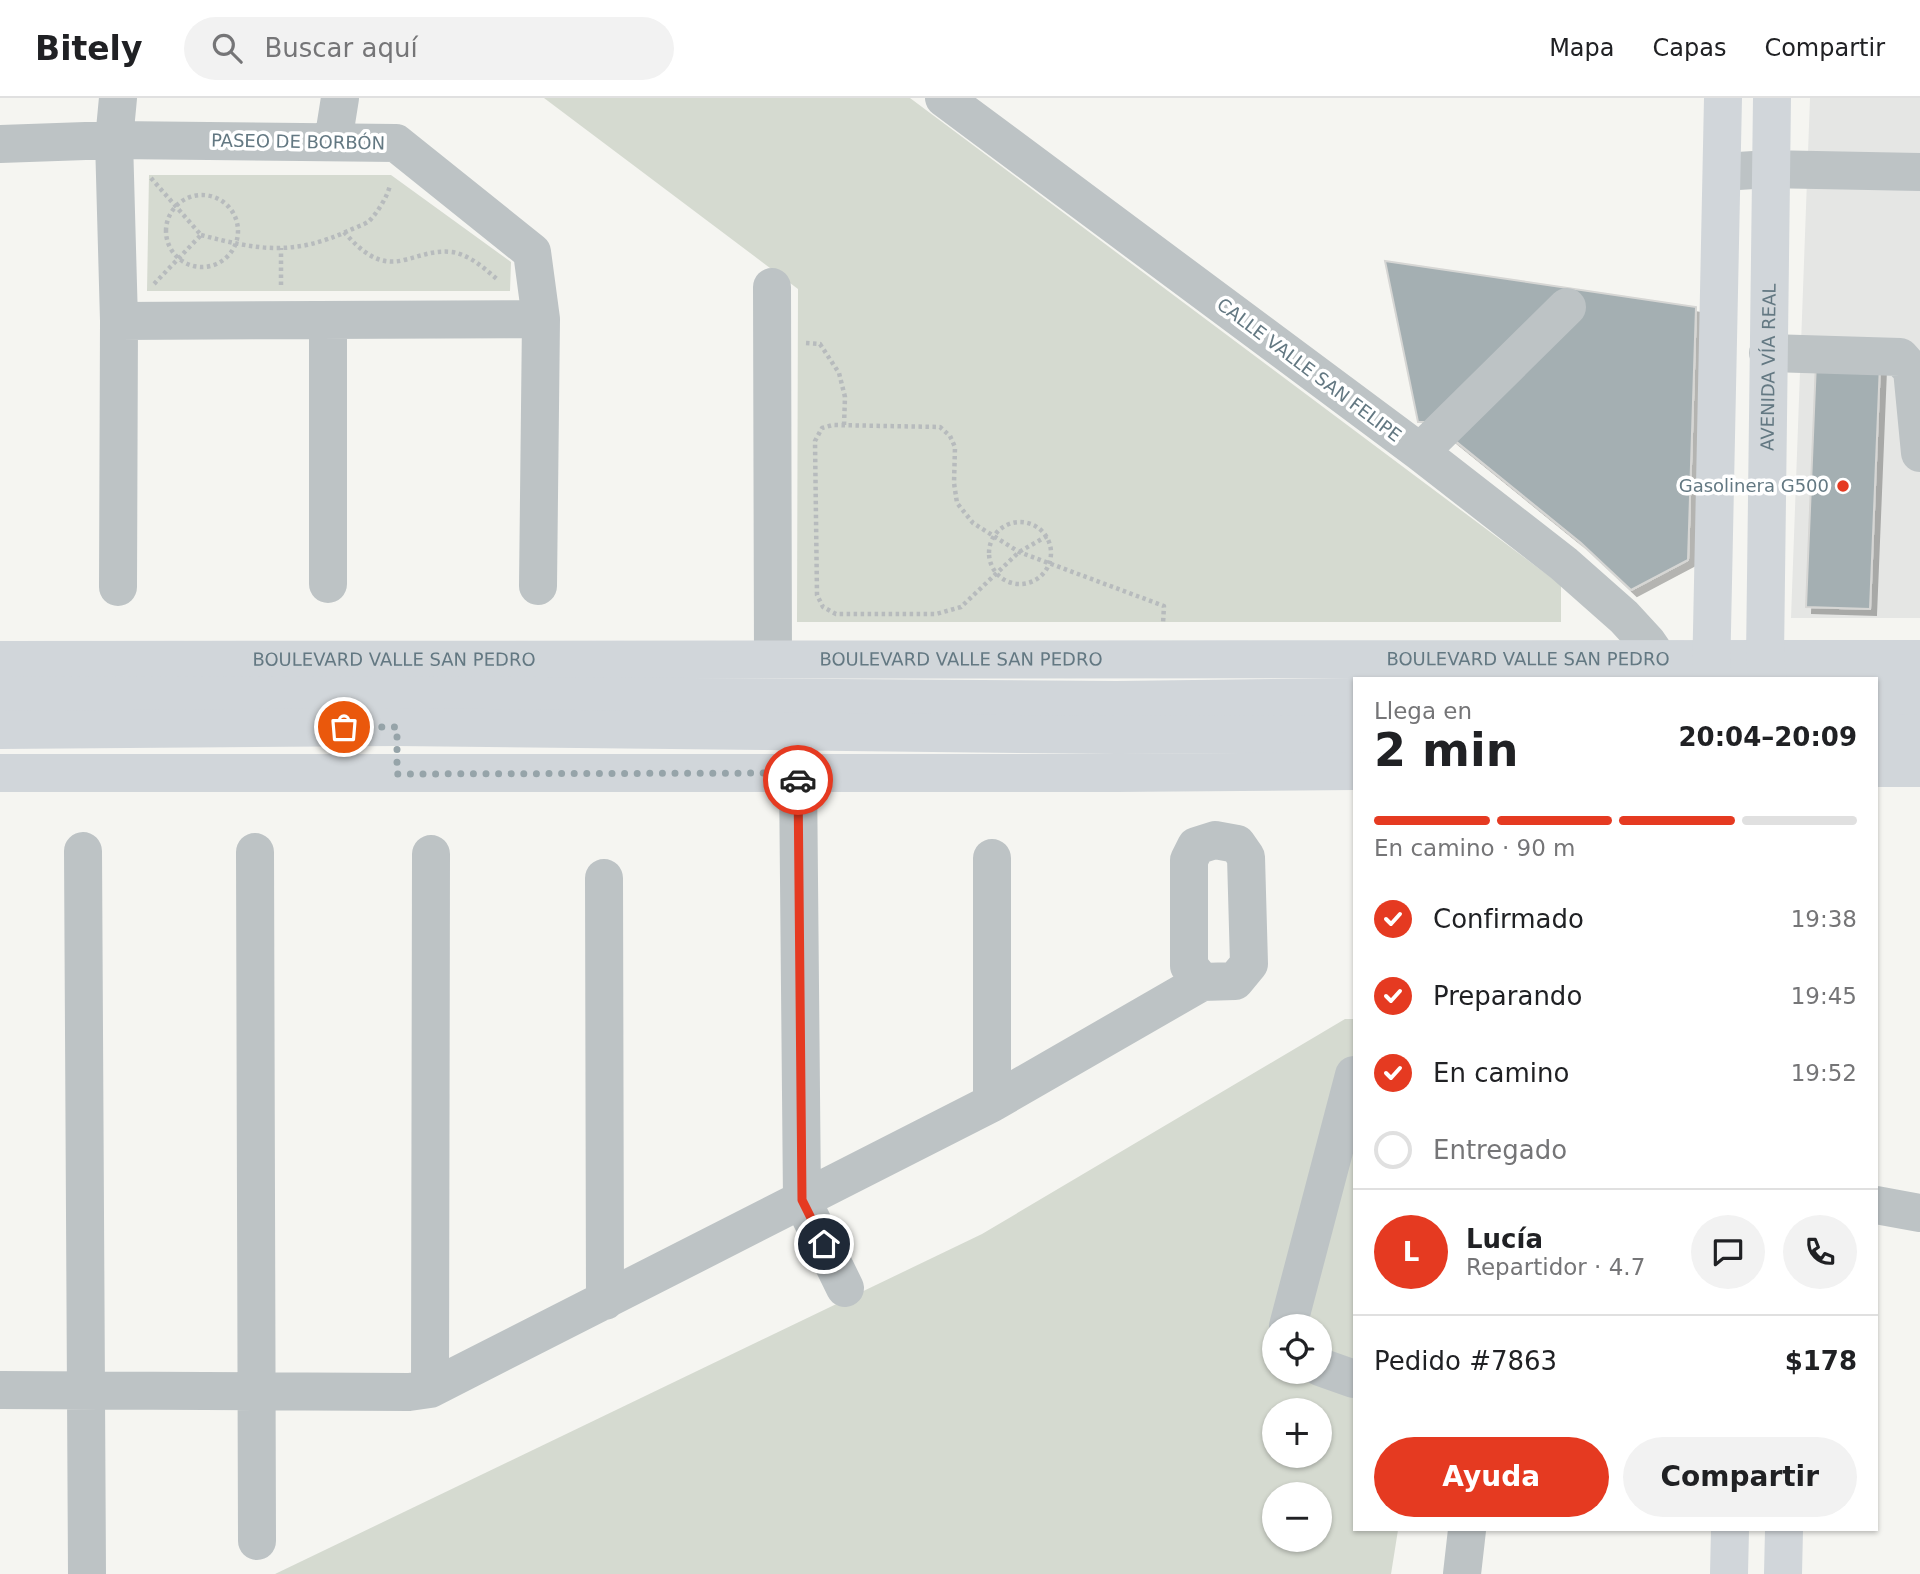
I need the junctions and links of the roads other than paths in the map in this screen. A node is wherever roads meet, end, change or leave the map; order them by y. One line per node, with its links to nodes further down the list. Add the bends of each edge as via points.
1 (118, 98): 8 (street)
2 (340, 98): 6 (street)
3 (944, 98): 18 (street, CALLE VALLE SAN FELIPE)
4 (1723, 98): 10 (main road)
5 (1772, 98): 9 (main road, AVENIDA VÍA REAL)
6 (333, 142): 8 (street, PASEO DE BORBÓN); 14 (street, PASEO DE BORBÓN, via 396,143 532,252)
7 (0, 144): 8 (street, PASEO DE BORBÓN)
8 (114, 146): 16 (street)
9 (1770, 169): 10 (street); 11 (street); 17 (main road, AVENIDA VÍA REAL)
10 (1722, 172): 28 (main road)
11 (1920, 172)
12 (772, 287): 24 (street)
13 (1567, 307): 18 (street)
14 (535, 319): 15 (street); 21 (street, PASEO DE BORBÓN)
15 (328, 320): 16 (street); 20 (street)
16 (125, 321): 22 (street)
17 (1768, 353): 19 (street, via 1900,356 1912,370); 29 (main road, AVENIDA VÍA REAL)
18 (1420, 452): 23 (street, CALLE VALLE SAN FELIPE, via 1564,564 1624,617)
19 (1920, 453)
20 (328, 584)
21 (538, 586)
22 (118, 587)
23 (1658, 658): 25 (main road, BOULEVARD VALLE SAN PEDRO); 28 (main road, BOULEVARD VALLE SAN PEDRO)
24 (773, 659): 25 (main road, BOULEVARD VALLE SAN PEDRO); 30 (main road, BOULEVARD VALLE SAN PEDRO)
25 (1115, 659): 35 (main road)
26 (1920, 659): 29 (main road, BOULEVARD VALLE SAN PEDRO)
27 (0, 660): 30 (main road, BOULEVARD VALLE SAN PEDRO)
28 (1711, 668): 29 (main road, BOULEVARD VALLE SAN PEDRO)
29 (1766, 668)
30 (397, 694): 31 (main road, BOULEVARD VALLE SAN PEDRO); 35 (main road, BOULEVARD VALLE SAN PEDRO); 36 (main road, BOULEVARD VALLE SAN PEDRO); 46 (main road)
31 (0, 696)
32 (1878, 696): 34 (main road)
33 (1353, 697): 35 (main road, BOULEVARD VALLE SAN PEDRO)
34 (1920, 697)
35 (1117, 718): 38 (main road, BOULEVARD VALLE SAN PEDRO); 44 (main road)
36 (0, 730)
37 (1878, 733): 39 (main road)
38 (1353, 734)
39 (1920, 734)
40 (1878, 768): 41 (main road)
41 (1920, 768)
42 (1353, 771): 44 (main road)
43 (798, 773): 44 (main road); 46 (main road); 55 (street)
44 (1118, 773)
45 (0, 774): 46 (main road)
46 (397, 774)
47 (83, 851): 65 (street)
48 (255, 852): 66 (street)
49 (431, 854): 63 (street)
50 (992, 858): 54 (street)
51 (604, 878): 59 (street)
52 (1202, 982): 54 (street)
53 (1353, 1079): 60 (street)
54 (992, 1103): 55 (street)
55 (802, 1200): 58 (street); 59 (street)
56 (1878, 1205): 57 (street)
57 (1920, 1213)
58 (845, 1288)
59 (605, 1300): 63 (street)
60 (1291, 1314)
61 (1332, 1371): 62 (street)
62 (1353, 1378)
63 (430, 1389): 66 (street)
64 (0, 1390): 65 (street)
65 (86, 1391): 66 (street); 71 (street)
66 (256, 1391): 70 (street)
67 (1467, 1531): 72 (street)
68 (1730, 1531): 73 (main road)
69 (1784, 1531): 74 (main road)
70 (257, 1541)
71 (87, 1574)
72 (1462, 1574)
73 (1729, 1574)
74 (1783, 1574)

